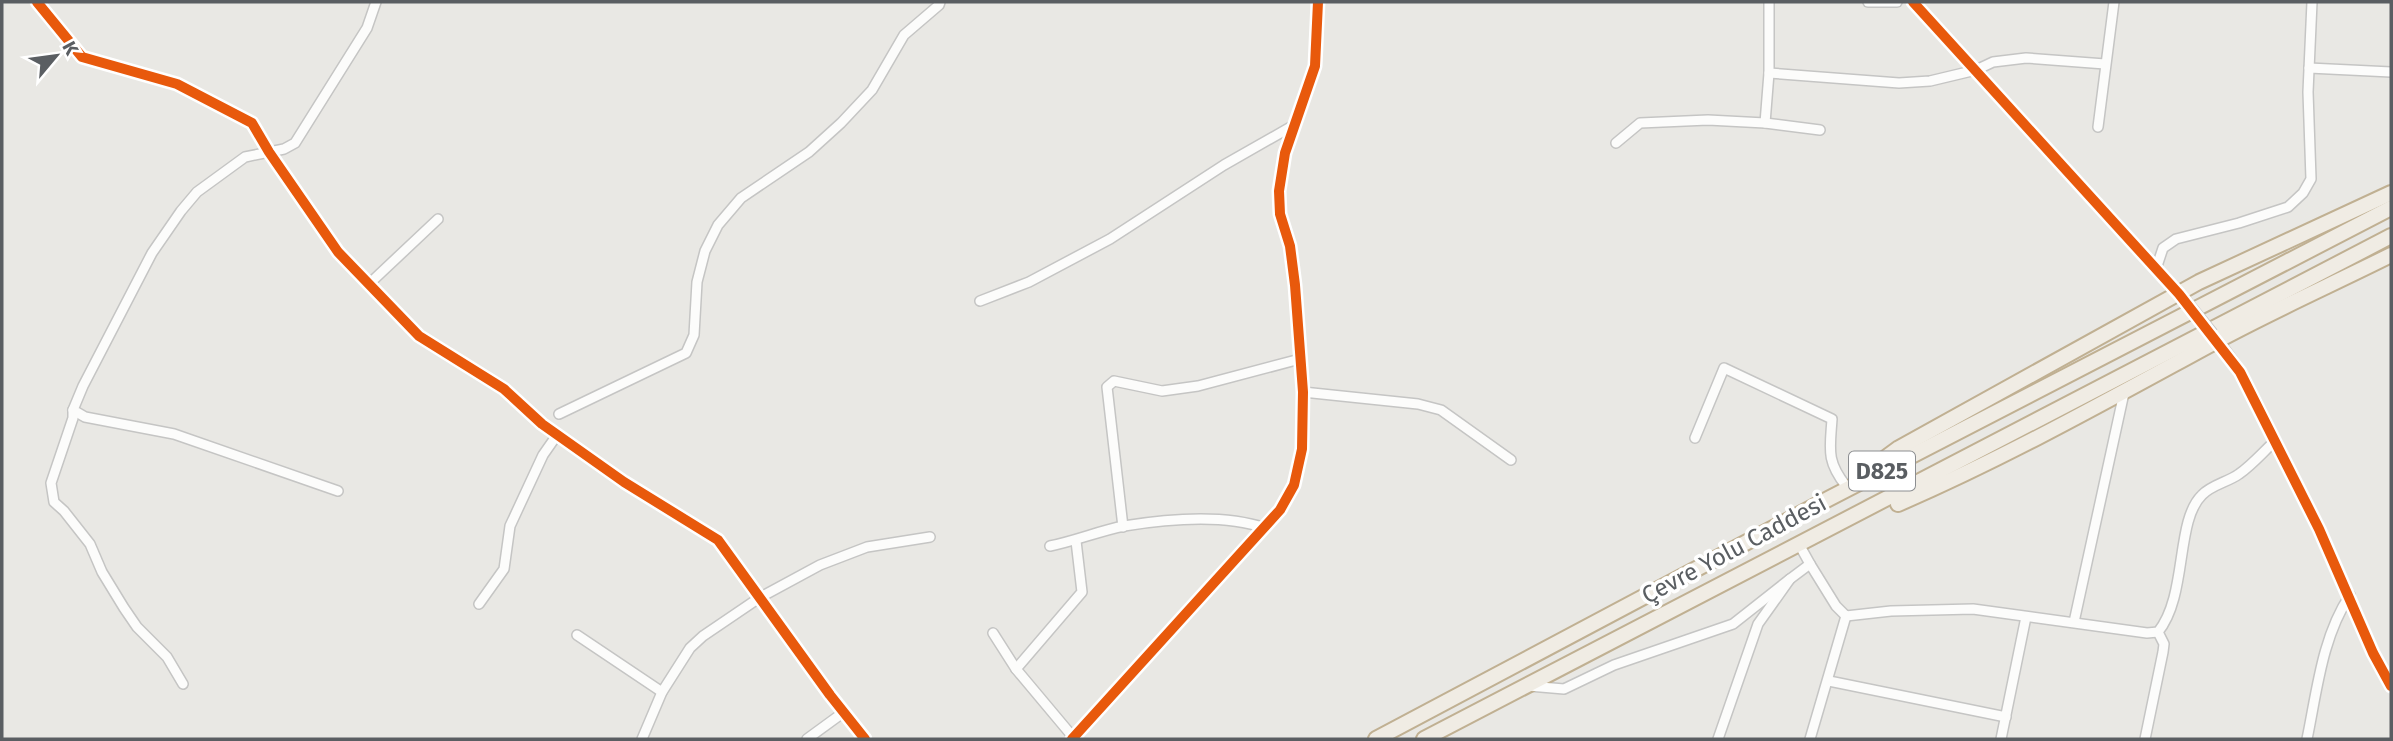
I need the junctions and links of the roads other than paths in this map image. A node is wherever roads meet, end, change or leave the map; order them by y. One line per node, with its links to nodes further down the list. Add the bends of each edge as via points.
1 (37, 2): 21 (street, via 82,57 177,84 253,123)
2 (376, 2): 21 (street, via 367,28 295,143)
3 (940, 2): 36 (street, via 904,35 873,90 841,123 741,198 718,225 697,282 694,335 686,353)
4 (1318, 2): 17 (street, via 1315,66)
5 (1769, 2): 15 (street)
6 (1868, 2): 7 (street)
7 (1897, 2)
8 (1913, 2): 13 (street)
9 (2114, 2): 11 (street)
10 (2312, 2): 12 (street)
11 (2105, 64): 13 (street, via 2026,58 1993,62); 18 (street)
12 (2309, 68): 14 (street); 27 (street, via 2311,178 2303,193 2288,207 2176,239 2163,248)
13 (1976, 70): 15 (street, via 1899,83); 27 (street)
14 (2391, 72)
15 (1769, 73): 16 (street)
16 (1765, 123): 19 (street); 20 (street, via 1640,123)
17 (1296, 124): 30 (street, via 1110,239 1028,282); 32 (street, via 1285,153 1279,191 1292,258)
18 (2098, 127)
19 (1820, 130)
20 (1616, 143)
21 (270, 152): 28 (street, via 338,252); 35 (street, via 245,158 197,192 181,211 152,253)
22 (2391, 193): 29 (highway, via 2306,231)
23 (2391, 208): 43 (highway, Çevre Yolu Caddesi / D825)
24 (438, 219): 28 (street)
25 (2391, 236): 49 (highway, Çevre Yolu Caddesi / D825)
26 (2391, 255): 31 (highway)
27 (2156, 269): 29 (street)
28 (369, 284): 37 (street, via 419,336 504,389)
29 (2182, 298): 31 (street, bridge); 41 (highway, via 1899,447)
30 (980, 301)
31 (2215, 337): 34 (highway); 39 (street, via 2240,372)
32 (1300, 359): 33 (street); 44 (street, via 1198,386 1163,391 1114,381 1107,387)
33 (1303, 392): 40 (street, via 1441,410); 45 (street, via 1302,449 1294,485)
34 (2124, 393): 49 (highway, via 1951,481); 57 (street)
35 (73, 410): 42 (street, via 85,417 174,434); 63 (street, via 51,483 54,502 90,544 124,608 167,657)
36 (559, 414)
37 (557, 435): 53 (street, via 718,540); 54 (street, via 510,526 504,569)
38 (1695, 438): 41 (street, via 1724,368 1832,419 1829,456)
39 (2275, 441): 52 (street); 58 (street, via 2239,474 2202,495 2189,518 2175,598)
40 (1511, 460)
41 (1846, 486): 43 (highway)
42 (338, 491)
43 (1830, 498): 73 (highway, Çevre Yolu Caddesi / D825)
44 (1123, 527): 45 (street, via 1204,519); 47 (street)
45 (1265, 528): 69 (street)
46 (930, 537): 53 (street, via 867,547 820,565)
47 (1076, 541): 48 (street); 61 (street, via 1082,592)
48 (1050, 546)
49 (1800, 546): 50 (street); 64 (highway, Çevre Yolu Caddesi / D825)
50 (1810, 564): 51 (street); 55 (street)
51 (1790, 579): 64 (street, via 1733,624 1614,665 1564,689); 75 (street, via 1758,624)
52 (2350, 595): 65 (street); 79 (street, via 2328,641)
53 (759, 598): 66 (street, via 690,648); 67 (street)
54 (480, 604)
55 (1846, 616): 56 (street, via 1973,609); 62 (street)
56 (2026, 617): 57 (street); 68 (street)
57 (2074, 622): 58 (street)
58 (2158, 632): 78 (street, via 2164,644)
59 (993, 633): 61 (street)
60 (577, 635): 66 (street)
61 (1016, 669): 69 (street)
62 (1829, 681): 68 (street); 76 (street)
63 (183, 684)
64 (1525, 686): 74 (highway, Çevre Yolu Caddesi / D825)
65 (2391, 686)
66 (662, 692): 70 (street)
67 (844, 712): 71 (street); 72 (street)
68 (2006, 717): 77 (street)
69 (1072, 738)
70 (642, 739)
71 (807, 739)
72 (865, 739)
73 (1376, 739)
74 (1424, 739)
75 (1718, 739)
76 (1810, 739)
77 (2001, 739)
78 (2145, 739)
79 (2307, 739)

